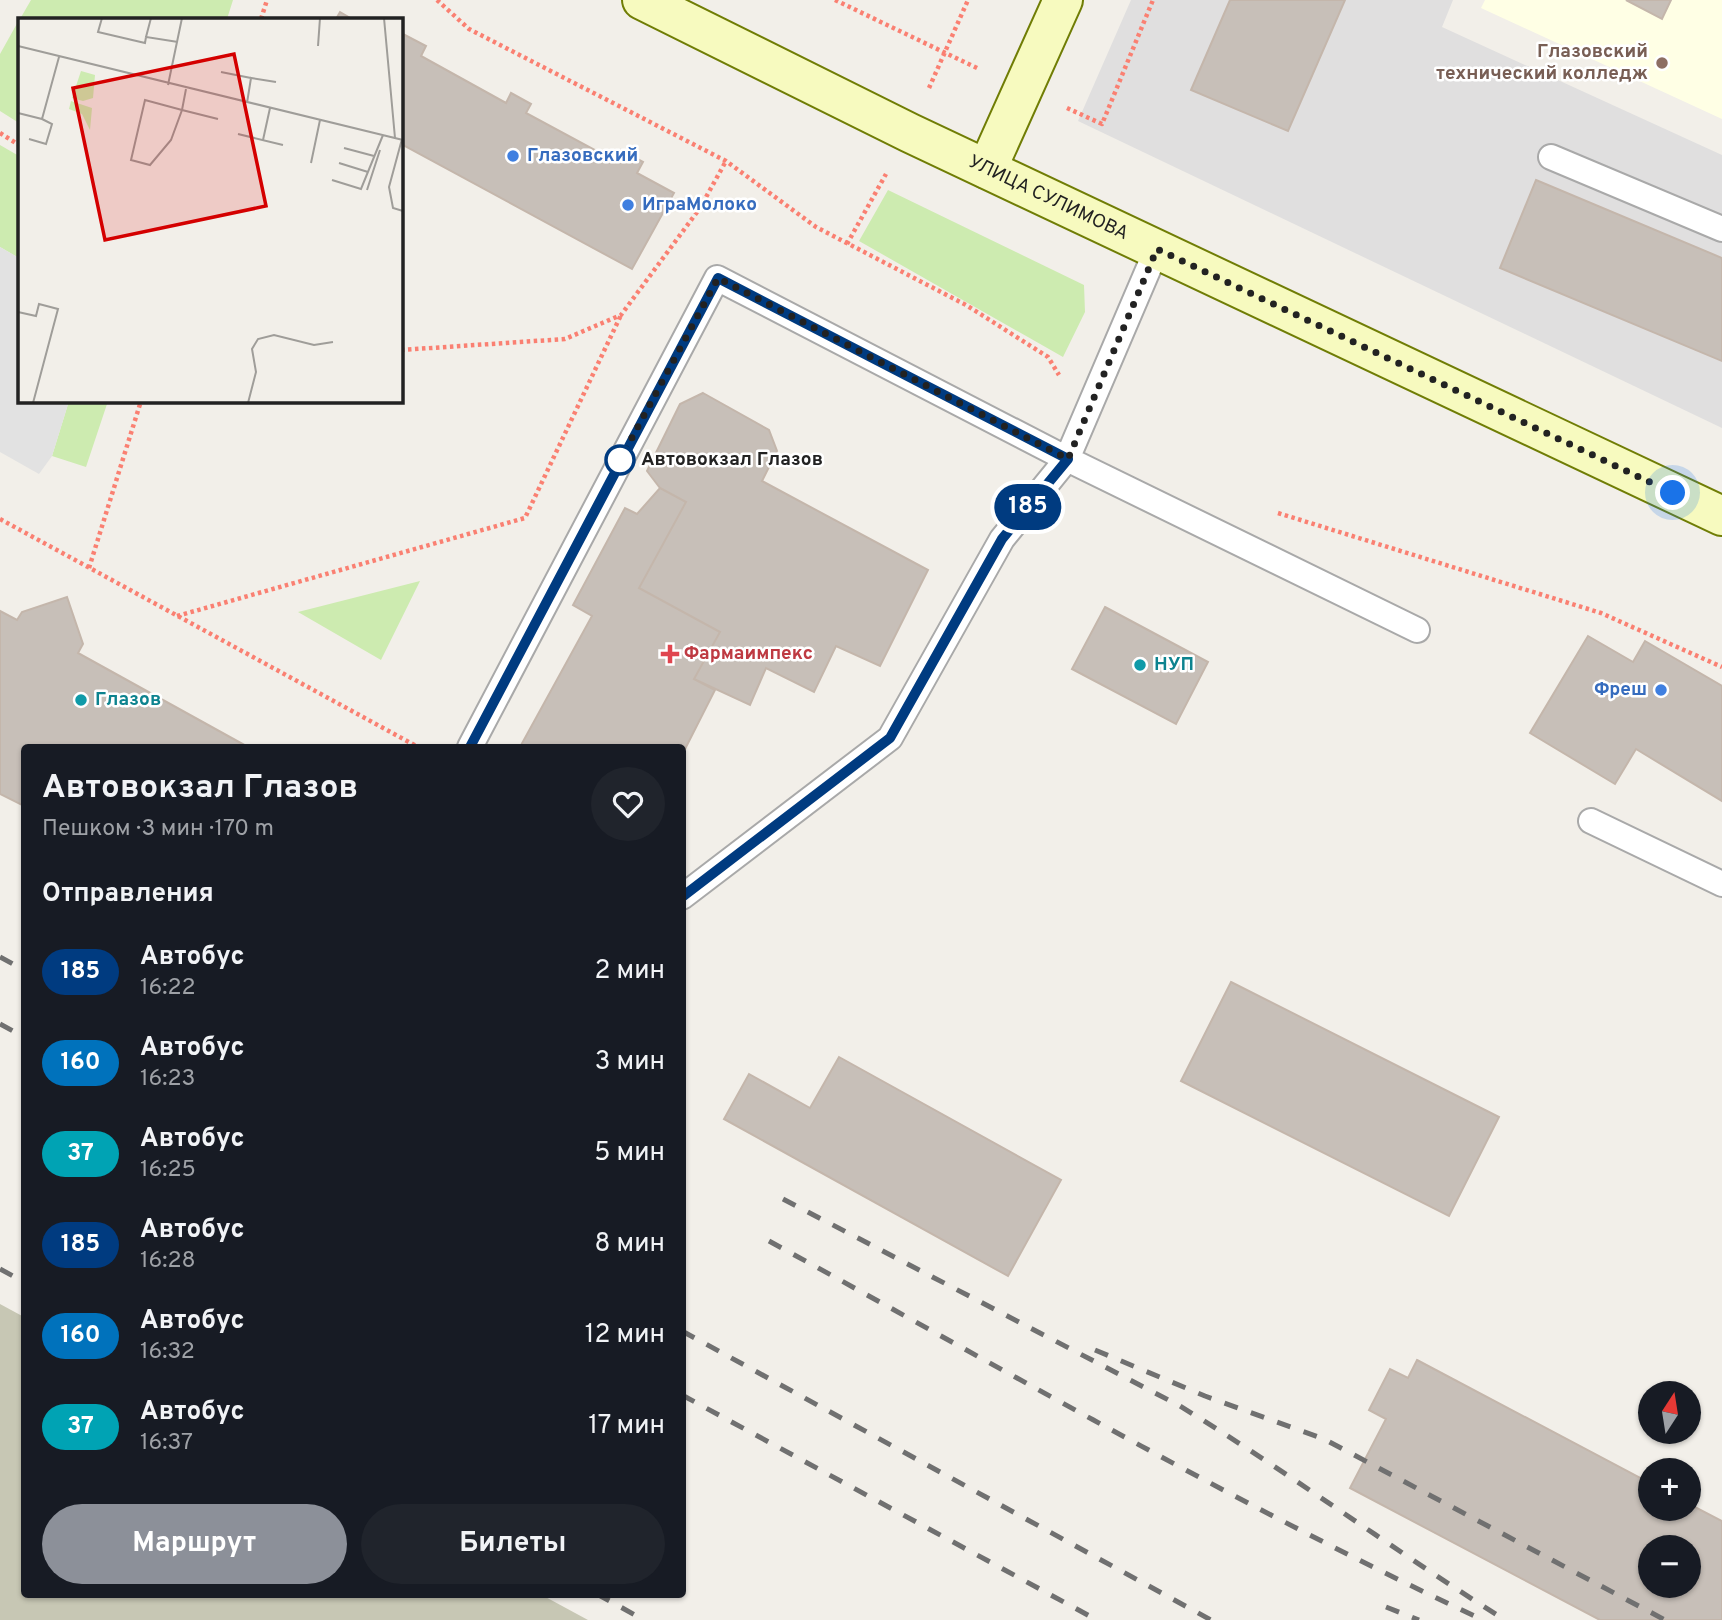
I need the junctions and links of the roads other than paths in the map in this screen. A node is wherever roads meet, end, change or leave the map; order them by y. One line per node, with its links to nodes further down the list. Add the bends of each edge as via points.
1 (642, 0): 4 (main road, УЛИЦА СУЛИМОВА)
2 (1063, 0): 4 (main road)
3 (1551, 157): 5 (lane)
4 (987, 169): 6 (main road, УЛИЦА СУЛИМОВА)
5 (1722, 229)
6 (1157, 249): 7 (lane); 8 (main road, УЛИЦА СУЛИМОВА)
7 (1068, 459): 9 (lane); 10 (lane, via 718,278); 13 (lane, via 1002,539 890,738)
8 (1722, 516)
9 (1417, 630)
10 (472, 744)
11 (1591, 821): 12 (lane)
12 (1722, 884)
13 (686, 894)

